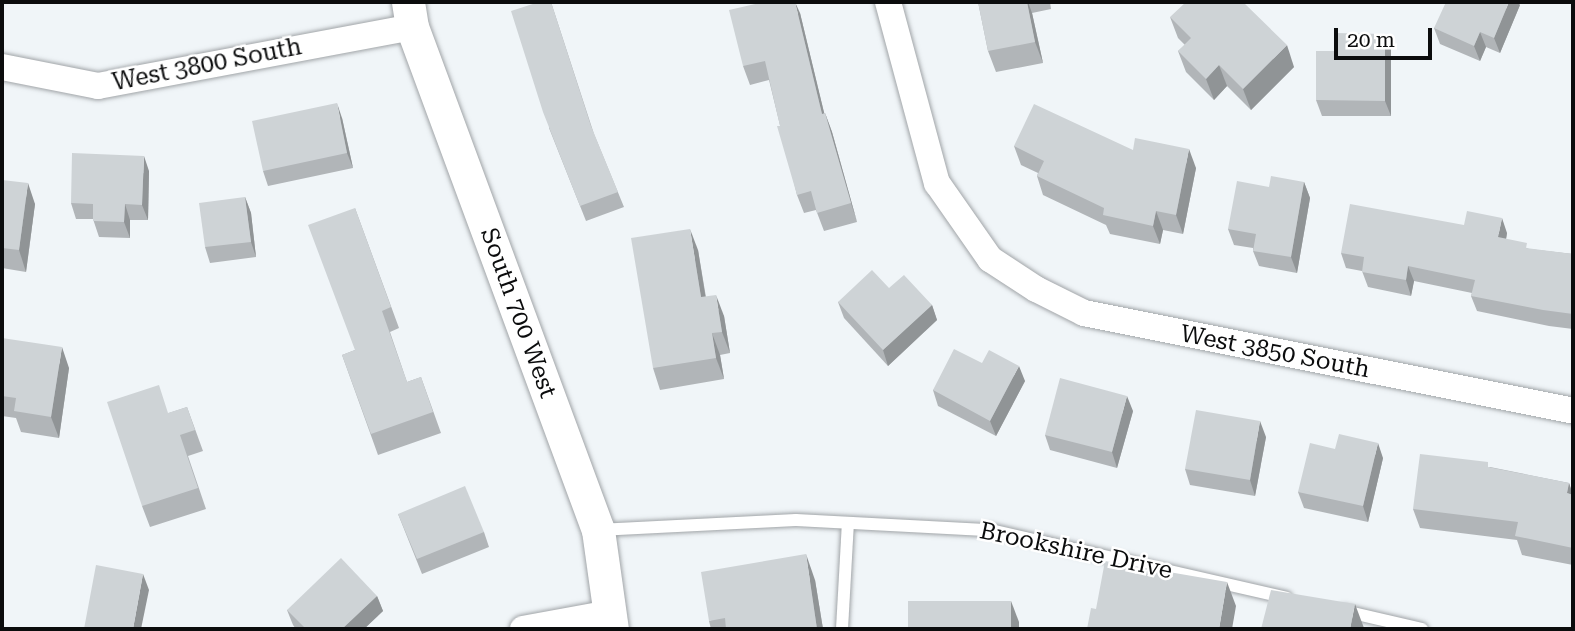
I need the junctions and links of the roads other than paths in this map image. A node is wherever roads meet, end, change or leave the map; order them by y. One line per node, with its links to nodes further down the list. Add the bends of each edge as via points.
1 (888, 2): 4 (street, West 3850 South, via 937,183 990,259 1036,289 1083,313)
2 (410, 14): 3 (street, West 3800 South, via 98,86); 6 (street, South 700 West)
3 (2, 67)
4 (1573, 411)
5 (848, 523): 6 (lane, Brookshire Drive, via 796,520); 7 (lane, Brookshire Drive, via 990,530); 12 (lane)
6 (598, 530): 9 (street, South 700 West)
7 (1300, 601)
8 (1327, 607): 10 (lane)
9 (611, 621): 11 (street)
10 (1408, 628): 13 (lane)
11 (523, 629)
12 (842, 629)
13 (1422, 629)

